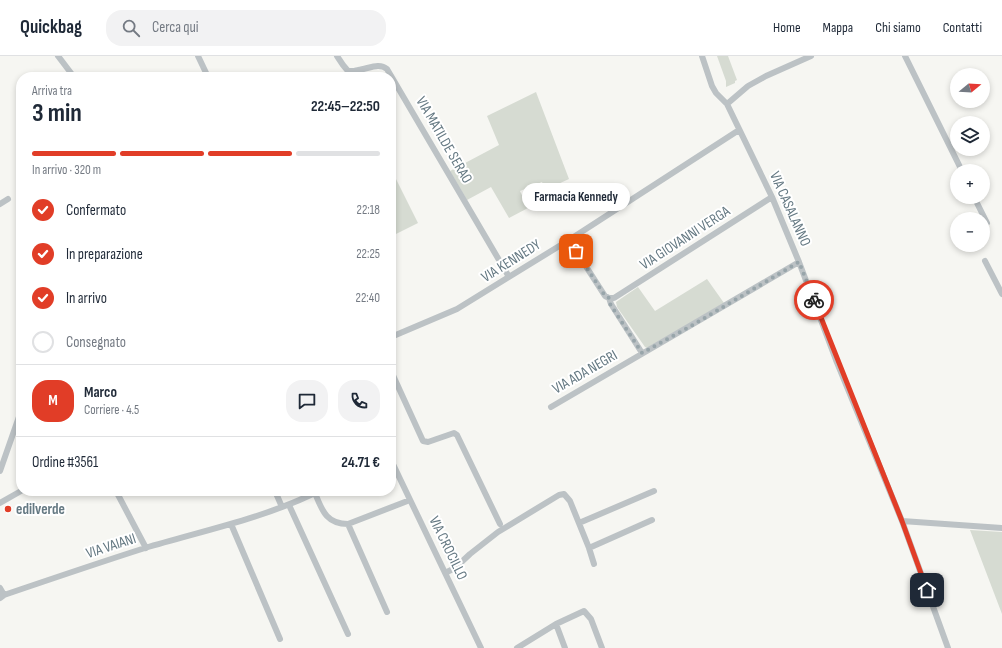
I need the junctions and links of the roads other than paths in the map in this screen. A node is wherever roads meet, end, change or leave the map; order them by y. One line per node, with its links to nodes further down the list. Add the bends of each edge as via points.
1 (58, 56): 7 (street)
2 (198, 56): 8 (street)
3 (337, 56): 9 (street, VIA MATILDE SERAO, via 348,71 379,65 387,68)
4 (702, 56): 11 (street, VIA CASALANNO, via 712,86)
5 (812, 56): 11 (street, via 748,86)
6 (905, 56): 13 (street)
7 (70, 72)
8 (206, 72)
9 (389, 72)
10 (396, 83): 20 (street, VIA MATILDE SERAO)
11 (728, 104): 12 (street, VIA CASALANNO)
12 (739, 130): 14 (street, VIA CASALANNO); 17 (street, VIA KENNEDY)
13 (959, 164)
14 (772, 197): 19 (street, VIA CASALANNO); 22 (street, VIA GIOVANNI VERGA, via 614,298)
15 (8, 199): 16 (street)
16 (0, 204)
17 (569, 240): 20 (street, VIA KENNEDY); 22 (street, via 605,296)
18 (985, 261): 21 (street)
19 (799, 262): 24 (street, VIA ADA NEGRI); 41 (street, VIA CASALANNO)
20 (509, 277): 23 (street, VIA KENNEDY, via 457,309)
21 (1002, 294)
22 (610, 298): 24 (street, via 610,304)
23 (396, 335)
24 (642, 353): 26 (street, VIA ADA NEGRI)
25 (396, 382): 45 (street, via 423,441 458,434)
26 (551, 407)
27 (16, 425): 28 (street)
28 (0, 471)
29 (396, 471): 36 (street, VIA CROCILLO)
30 (654, 491): 42 (street)
31 (16, 494): 37 (street)
32 (119, 496): 47 (street)
33 (277, 496): 39 (street)
34 (308, 496): 38 (street, VIA VAIANI)
35 (318, 496): 44 (street, VIA VAIANI, via 326,516 336,523)
36 (410, 500): 44 (street); 50 (street, VIA CROCILLO)
37 (0, 503)
38 (289, 505): 39 (street, VIA VAIANI); 55 (street)
39 (282, 507): 43 (street, VIA VAIANI)
40 (652, 520): 48 (street)
41 (902, 521): 46 (street); 61 (street, VIA CASALANNO)
42 (579, 523): 48 (street); 50 (street, via 570,501 564,494 559,495 498,532 455,568)
43 (231, 524): 47 (street, VIA VAIANI); 56 (street)
44 (348, 524): 53 (street)
45 (500, 524)
46 (1002, 528)
47 (146, 548): 52 (street, VIA VAIANI)
48 (589, 548): 49 (street)
49 (594, 564)
50 (445, 573): 57 (street, VIA CROCILLO)
51 (0, 588): 52 (street)
52 (2, 596)
53 (387, 612)
54 (556, 624): 58 (street); 59 (street); 60 (street, via 581,612 587,612)
55 (348, 634)
56 (280, 639)
57 (481, 648)
58 (517, 648)
59 (565, 648)
60 (602, 648)
61 (948, 648)

